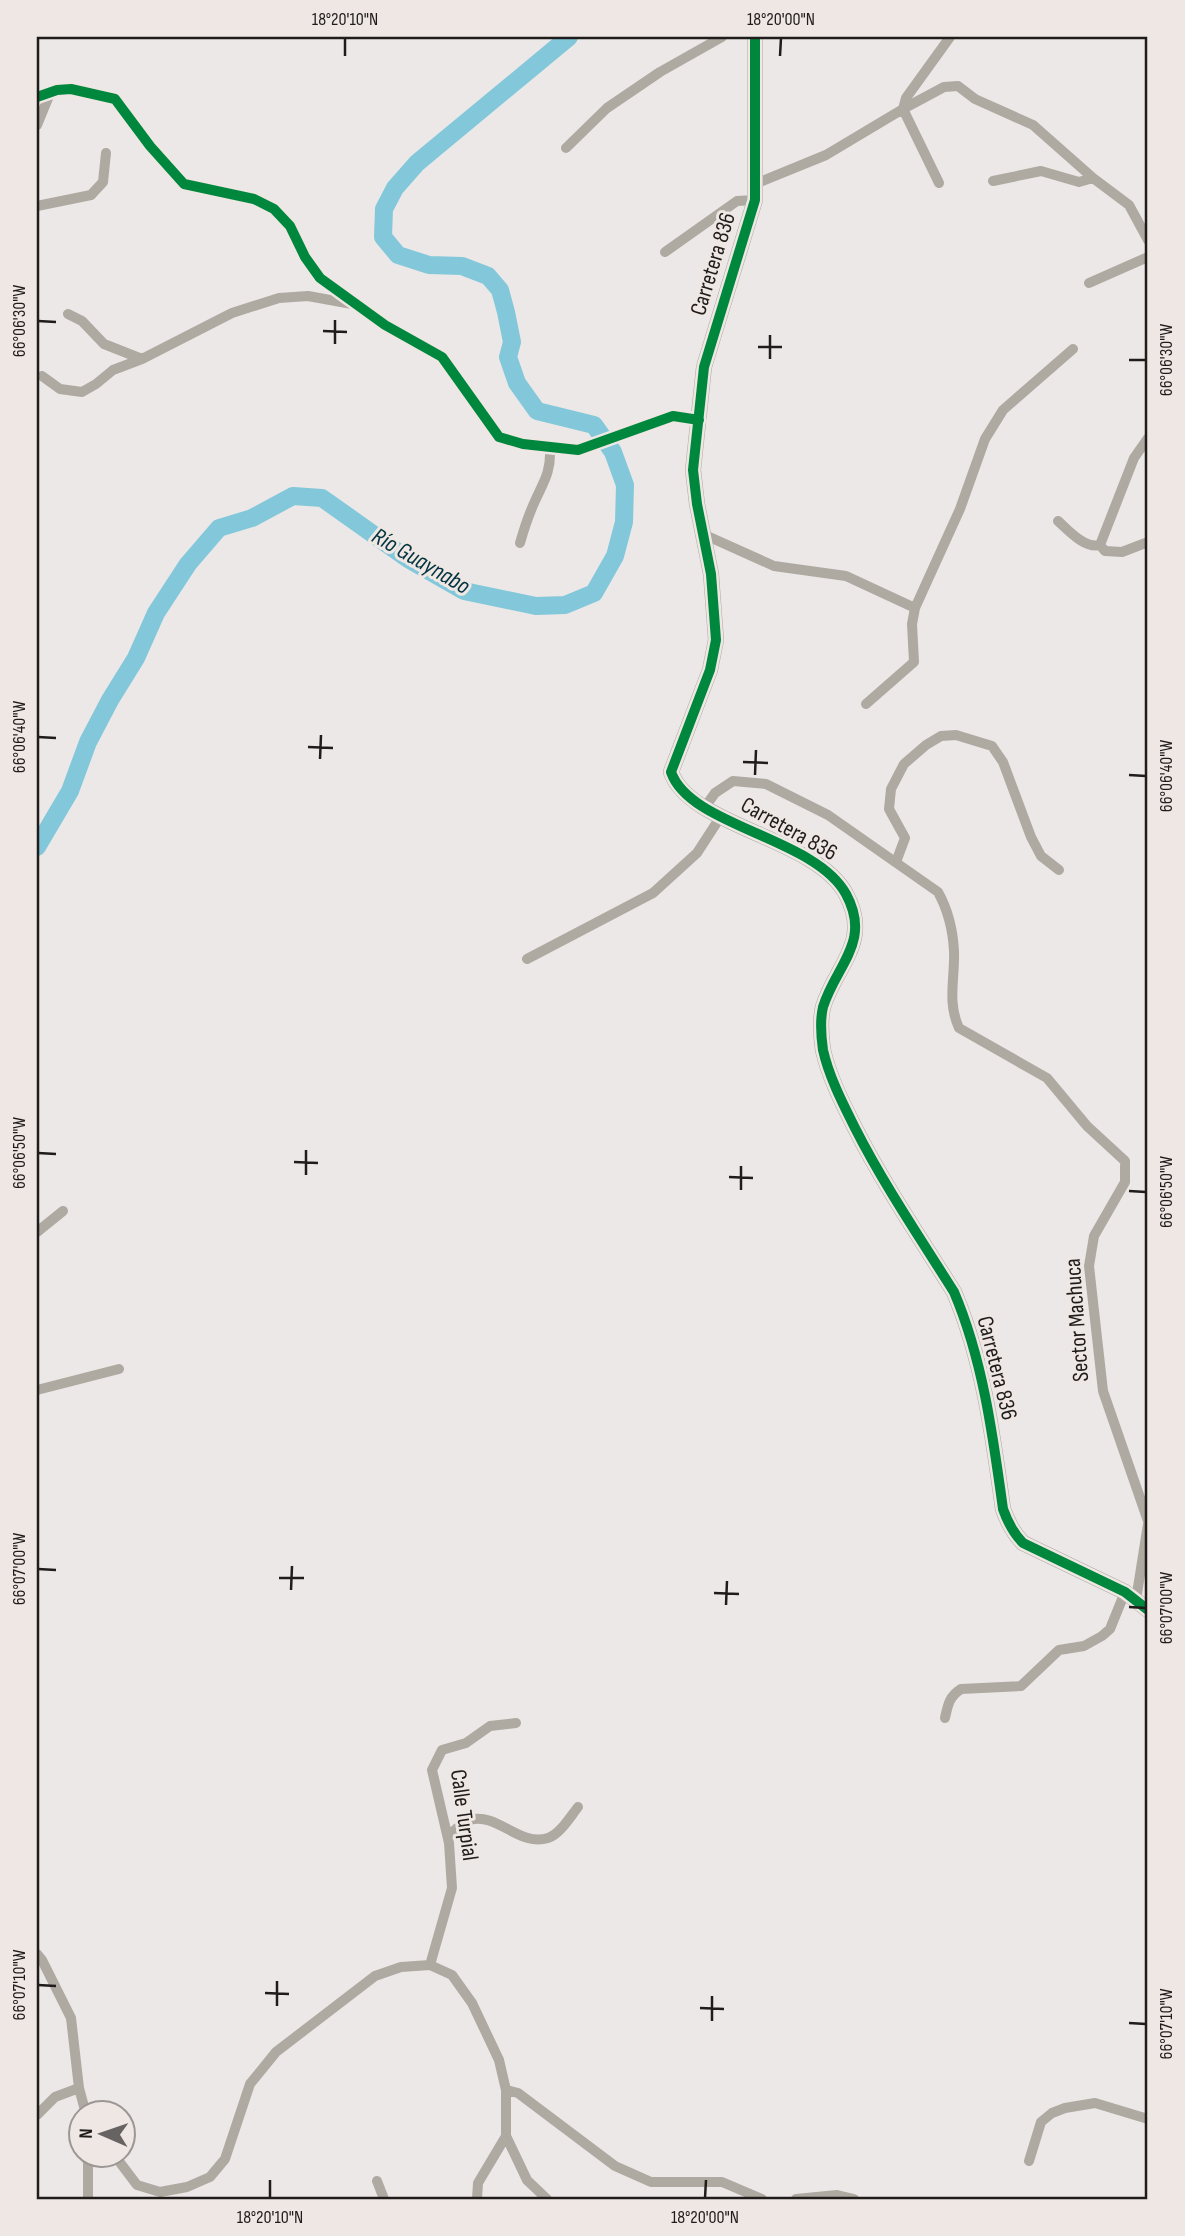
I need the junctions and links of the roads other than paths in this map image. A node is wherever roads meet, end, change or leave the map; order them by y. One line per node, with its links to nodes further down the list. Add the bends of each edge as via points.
1 (723, 37): 8 (street, via 607,108)
2 (755, 37): 13 (street, Carretera 836)
3 (950, 37): 6 (street, via 906,98)
4 (51, 92): 5 (street); 7 (street); 19 (street, via 71,89 115,99 184,184 254,199 274,209 290,226 320,278)
5 (37, 97)
6 (904, 109): 10 (street, via 944,87 958,86 975,99 1033,125); 12 (street); 13 (street)
7 (37, 125)
8 (566, 148)
9 (106, 153): 14 (street, via 103,182 91,195)
10 (1093, 178): 11 (street, via 1079,182 1041,171); 15 (street, via 1129,205)
11 (993, 181)
12 (939, 183)
13 (755, 192): 16 (street); 24 (street, Carretera 836, via 704,367)
14 (37, 206)
15 (1148, 240)
16 (665, 252)
17 (1148, 257): 18 (street)
18 (1089, 283)
19 (355, 304): 22 (street, via 308,296 279,298 232,313); 26 (street, via 442,357 499,437)
20 (68, 314): 22 (street, via 82,321 104,344)
21 (1073, 349): 32 (street, via 1003,410 985,439 960,509)
22 (142, 359): 23 (street, via 113,370 82,391 60,389)
23 (42, 376)
24 (699, 420): 26 (street, via 677,416 578,450); 28 (street, Carretera 836, via 693,470)
25 (1148, 438): 31 (street, via 1134,458)
26 (551, 449): 30 (street, via 545,484)
27 (1058, 522): 31 (street, via 1088,544)
28 (705, 535): 32 (street, via 774,566 846,576); 34 (street, Carretera 836, via 716,640 671,772 682,790)
29 (1148, 542): 31 (street, via 1122,552 1105,551)
30 (520, 543)
31 (1100, 545)
32 (915, 608): 33 (street, via 914,662)
33 (866, 704)
34 (705, 807): 35 (street, Carretera 836); 36 (street, Sector Machuca, via 733,781 766,784 828,815)
35 (721, 816): 38 (street, via 697,853 653,893); 44 (street, Carretera 836, via 815,862 838,880 847,897 856,934 823,1009 823,1050 870,1158 954,1292 971,1340 1003,1509 1014,1534)
36 (896, 862): 37 (street, via 905,838 889,809 891,789 904,764 926,745 941,736 956,735 992,746 1003,762 1041,856); 43 (street, Sector Machuca, via 938,892 946,906 954,949 951,1002 959,1028 1047,1078 1087,1126 1125,1161 1125,1182 1094,1236 1089,1266 1103,1391)
37 (1059, 870)
38 (527, 959)
39 (63, 1211): 40 (street)
40 (37, 1231)
41 (119, 1369): 42 (street)
42 (37, 1390)
43 (1148, 1523): 44 (street, Sector Machuca)
44 (1136, 1600): 45 (street, Sector Machuca, via 1094,1642 1059,1650 1021,1686 961,1689 948,1701)
45 (945, 1718)
46 (516, 1723): 48 (street, Calle Turpial, via 490,1726 466,1743 442,1750 432,1769)
47 (578, 1807): 48 (street, via 548,1838 531,1839 484,1820 462,1824)
48 (448, 1836): 50 (street, Calle Turpial, via 452,1888)
49 (37, 1954): 51 (street, via 71,2018)
50 (430, 1965): 52 (street, via 452,1975 472,2003 499,2060); 59 (street, via 401,1967 374,1976 276,2052 250,2084 225,2160 210,2177 160,2192 137,2185)
51 (79, 2088): 53 (street); 54 (street, via 55,2097)
52 (506, 2090): 56 (street); 65 (street, via 518,2093 632,2174 651,2182 722,2182)
53 (82, 2100)
54 (37, 2115)
55 (1148, 2119): 57 (street, via 1095,2104 1065,2108 1041,2122)
56 (506, 2136): 63 (street, via 478,2183); 64 (street, via 527,2180)
57 (1029, 2161)
58 (88, 2170): 61 (street)
59 (126, 2170)
60 (377, 2181): 62 (street)
61 (88, 2199)
62 (384, 2199)
63 (477, 2199)
64 (547, 2199)
65 (762, 2199)
66 (796, 2199): 67 (street, via 836,2195)
67 (854, 2199)

